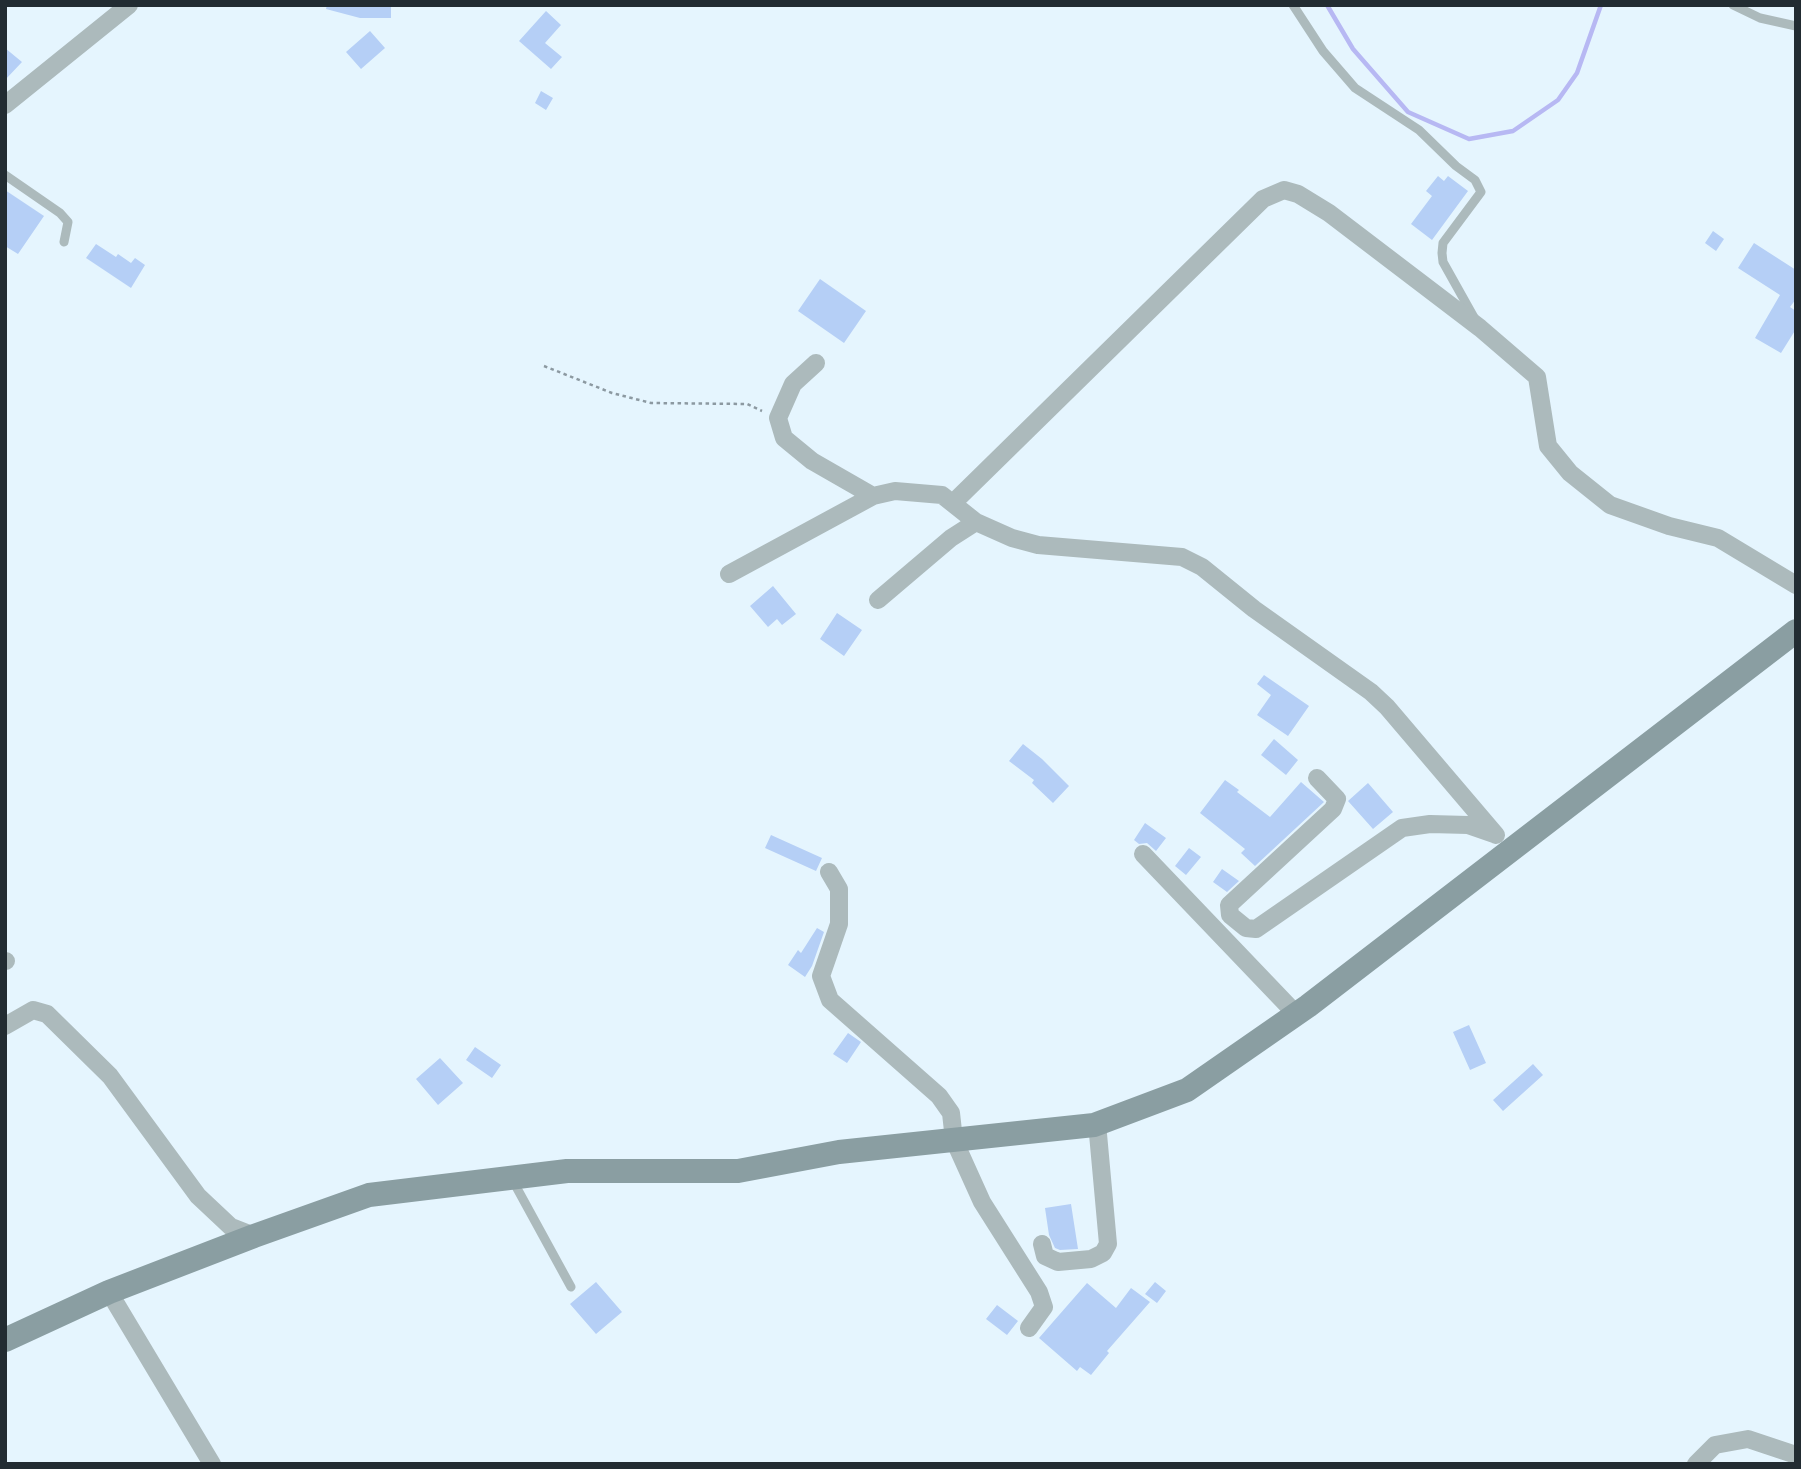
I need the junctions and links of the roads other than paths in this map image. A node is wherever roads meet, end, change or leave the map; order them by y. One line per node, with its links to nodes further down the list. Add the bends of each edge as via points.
1 (129, 5): 5 (street)
2 (1293, 5): 8 (lane, via 1355,88 1419,130 1475,180 1481,191 1443,243 1442,253)
3 (1732, 5): 4 (lane, via 1760,18)
4 (1796, 26)
5 (5, 105)
6 (5, 175): 7 (lane, via 68,222)
7 (64, 242)
8 (1480, 328): 11 (street, via 1329,213 1284,190 1263,199); 14 (street, via 1537,377 1548,446 1580,481 1610,505 1718,538)
9 (816, 363): 10 (street, via 793,384 778,418 784,438 812,461)
10 (873, 496): 11 (street, via 895,491 942,495); 13 (street)
11 (953, 503): 12 (street)
12 (976, 522): 15 (street); 18 (street, via 1038,545 1182,557 1202,567 1371,692)
13 (729, 574)
14 (1796, 585)
15 (878, 600)
16 (1796, 631): 18 (street)
17 (1317, 778): 18 (street, via 1337,799 1333,809 1229,905 1230,915 1246,928 1256,929 1402,828 1468,825)
18 (1506, 841): 21 (street)
19 (1143, 854): 21 (street)
20 (828, 872): 24 (street, via 839,889 839,924 821,976 830,999 939,1096 951,1113)
21 (1296, 1014): 23 (street, via 1187,1090)
22 (5, 1026): 26 (street, via 33,1010 47,1014 110,1076 198,1196 232,1227)
23 (1097, 1123): 24 (street); 27 (street, via 1108,1244 1091,1259 1058,1262 1045,1256)
24 (954, 1140): 25 (street, via 839,1152 738,1171 567,1171); 30 (street, via 982,1202 1039,1292 1044,1307)
25 (511, 1178): 26 (street, via 369,1195); 28 (lane)
26 (254, 1236): 29 (street)
27 (1042, 1244)
28 (571, 1287)
29 (109, 1292): 31 (street); 33 (street)
30 (1029, 1328)
31 (5, 1340)
32 (1796, 1455): 34 (street, via 1748,1438 1715,1445)
33 (212, 1464)
34 (1696, 1464)

